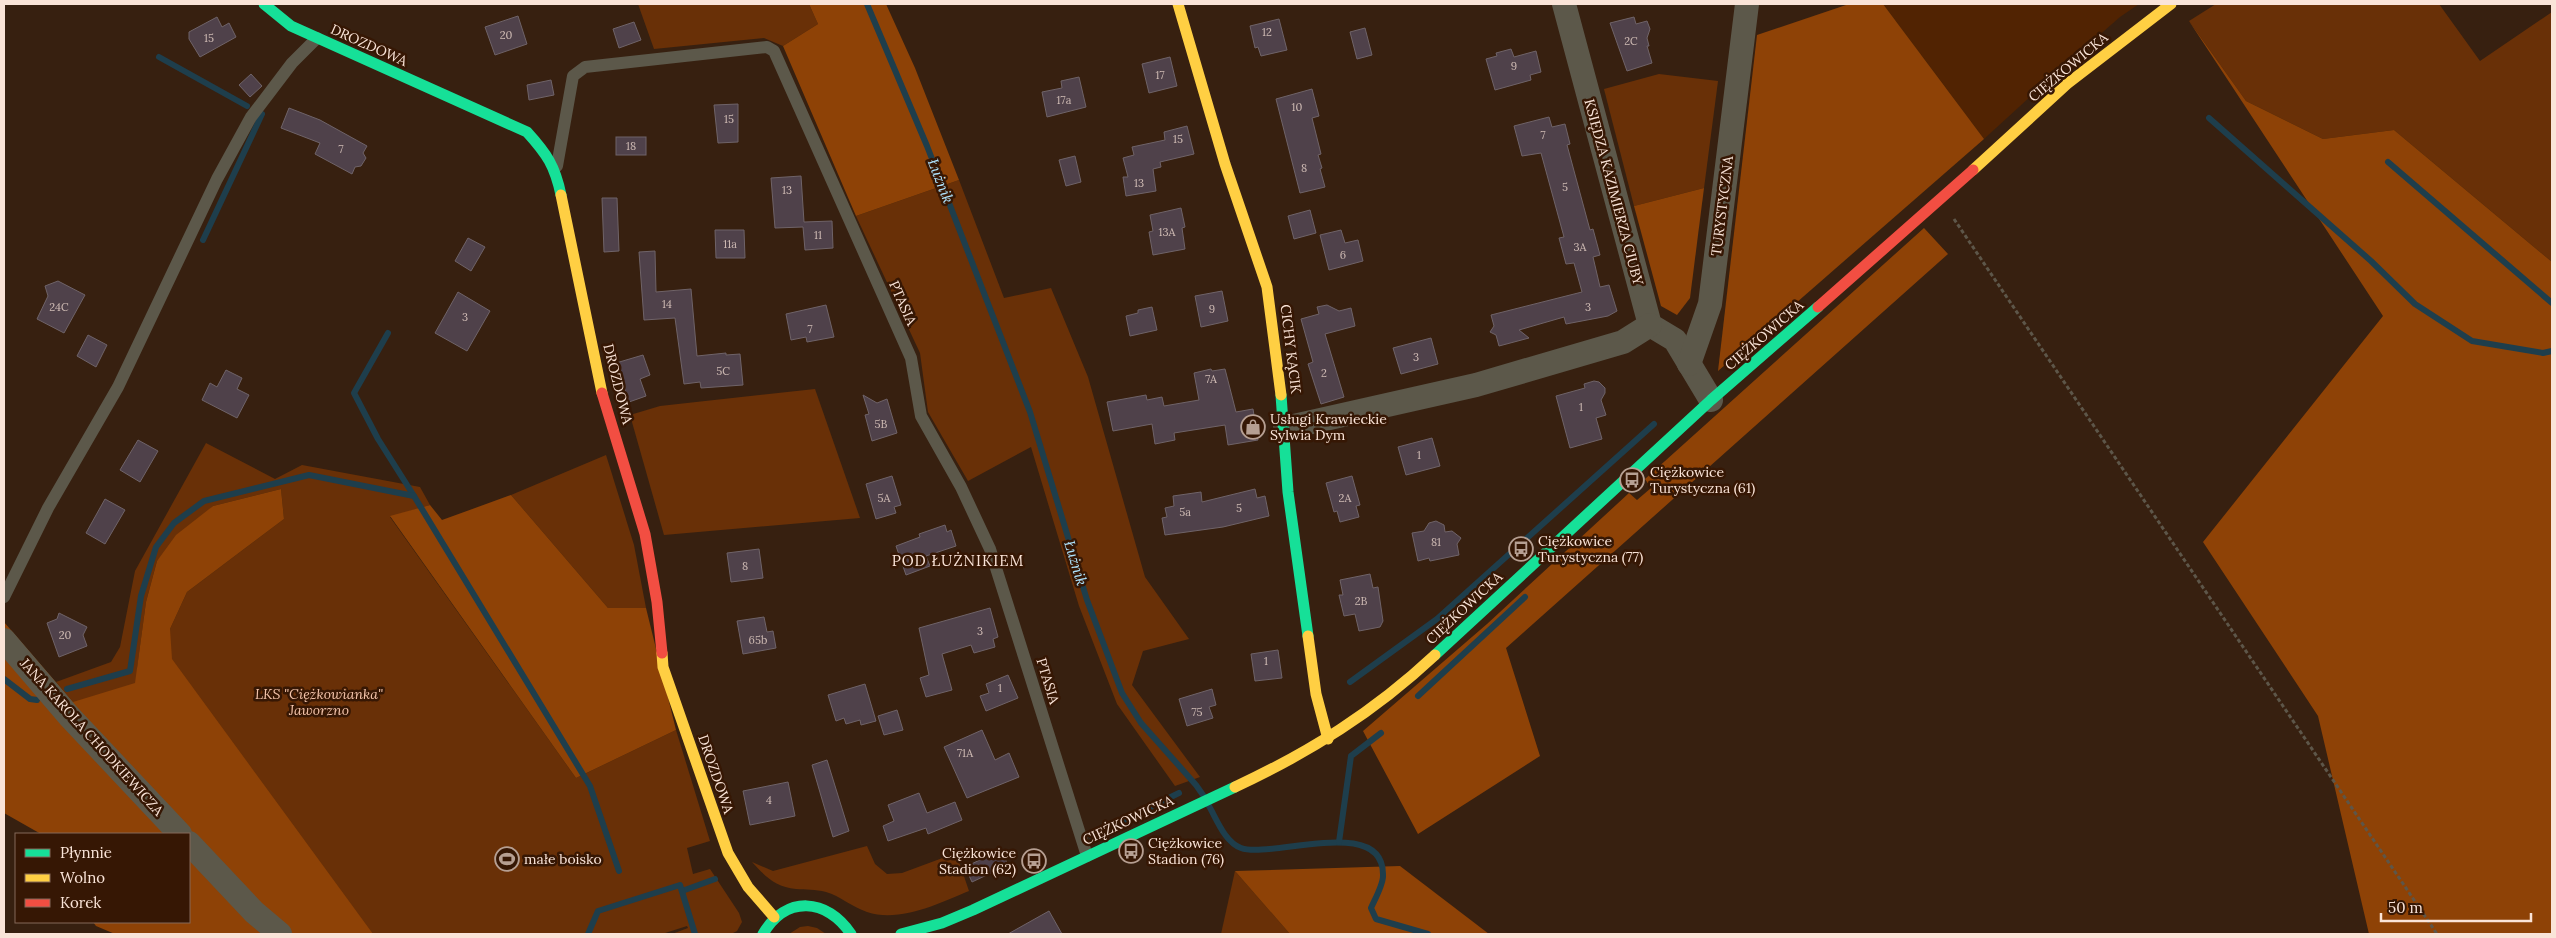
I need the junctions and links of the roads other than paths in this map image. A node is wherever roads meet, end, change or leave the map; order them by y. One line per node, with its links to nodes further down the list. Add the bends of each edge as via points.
1 (264, 4): 6 (street, DROZDOWA, via 291,26)
2 (1178, 4): 11 (street, CICHY KĄCIK, via 1225,164 1267,287)
3 (1564, 4): 8 (street, KSIĘDZA KAZIMIERZA CIUBY)
4 (1747, 4): 9 (street, TURYSTYCZNA, via 1710,304)
5 (2172, 4): 10 (street, CIĘŻKOWICKA, via 2067,84 1940,201)
6 (317, 38): 7 (street, DROZDOWA, via 527,132); 12 (lane, via 292,63 251,116 217,179 118,387 48,508)
7 (556, 170): 17 (lane, PTASIA, via 573,76 586,67 767,47 774,51 911,358 921,416 961,487 990,549); 18 (street, DROZDOWA, via 602,393 644,534 657,602 663,667 728,853 740,879)
8 (1650, 325): 9 (street, via 1675,340); 11 (street, via 1623,342 1476,385)
9 (1690, 364): 10 (street)
10 (1711, 400): 14 (street, CIĘŻKOWICKA, via 1421,668)
11 (1286, 428): 14 (street, CICHY KĄCIK, via 1288,492 1316,694)
12 (4, 597)
13 (4, 640): 15 (street, JANA KAROLA CHODKIEWICZA, via 69,716)
14 (1328, 739): 17 (street, CIĘŻKOWICKA, via 1268,772)
15 (179, 833)
16 (190, 844): 19 (street, via 254,912)
17 (1087, 856): 22 (street, CIĘŻKOWICKA, via 942,923)
18 (774, 917): 20 (street); 21 (street, via 799,905 813,905 838,916)
19 (280, 934)
20 (763, 934)
21 (851, 934)
22 (901, 934)

